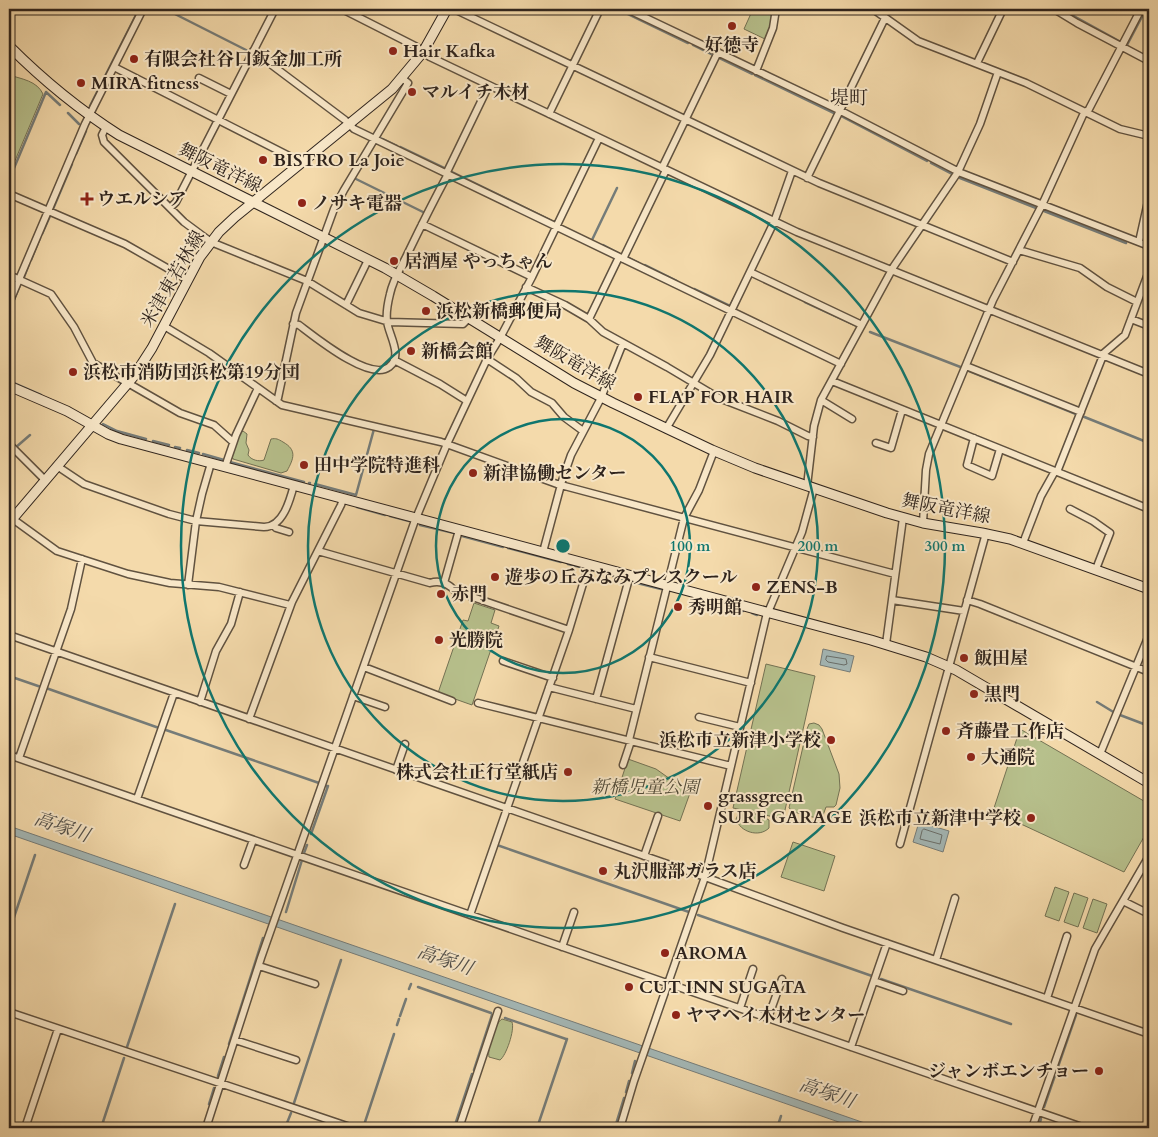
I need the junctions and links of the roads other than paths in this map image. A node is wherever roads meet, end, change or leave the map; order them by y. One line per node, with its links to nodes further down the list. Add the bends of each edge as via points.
1 (144, 9): 22 (street)
2 (275, 9): 16 (street)
3 (342, 9): 17 (street)
4 (447, 9): 17 (main road, 米津東若林線)
5 (454, 9): 21 (street)
6 (600, 9): 21 (street)
7 (627, 9): 18 (street)
8 (776, 9): 23 (street, via 773,28)
9 (873, 9): 13 (street)
10 (1003, 9): 20 (street)
11 (1054, 9): 15 (street)
12 (1141, 9): 15 (street)
13 (885, 18): 20 (street, via 918,41); 29 (street)
14 (9, 46): 32 (main road, 舞阪竜洋線, via 46,82)
15 (1122, 46): 19 (street); 30 (street)
16 (253, 51): 28 (street); 35 (street)
17 (422, 52): 26 (main road, 米津東若林線); 27 (street)
18 (718, 52): 23 (street); 34 (street)
19 (1149, 61)
20 (977, 63): 24 (street)
21 (572, 65): 31 (street); 34 (street)
22 (114, 67): 32 (street); 33 (street)
23 (756, 71): 29 (street)
24 (998, 72): 30 (street); 44 (street, via 980,124)
25 (199, 78): 28 (street)
26 (402, 78): 35 (main road, 米津東若林線); 39 (street, via 408,83)
27 (489, 85): 31 (street); 45 (street)
28 (231, 94): 33 (street)
29 (839, 110): 44 (street); 46 (street)
30 (1086, 112): 37 (street, via 1120,128); 50 (street)
31 (549, 114): 38 (street)
32 (89, 116): 36 (main road, 舞阪竜洋線); 53 (street)
33 (218, 120): 40 (street, via 295,159); 43 (street)
34 (685, 120): 41 (street); 42 (street)
35 (349, 124): 39 (street); 40 (main road, 米津東若林線)
36 (106, 127): 43 (main road, 舞阪竜洋線); 52 (street, via 102,135 104,142)
37 (1149, 136)
38 (599, 138): 41 (street); 57 (street)
39 (374, 139): 45 (street); 58 (street, via 339,199)
40 (299, 165): 49 (main road, 米津東若林線)
41 (664, 169): 54 (street); 63 (street)
42 (792, 171): 46 (street); 54 (street)
43 (191, 172): 49 (main road, 舞阪竜洋線); 52 (street)
44 (958, 172): 50 (street); 56 (street)
45 (447, 174): 55 (street); 57 (street)
46 (807, 178): 56 (street)
47 (9, 194): 53 (street)
48 (1149, 197): 51 (street)
49 (253, 202): 58 (main road, 舞阪竜洋線); 59 (main road, 米津東若林線)
50 (1042, 204): 60 (street); 62 (street)
51 (1148, 207): 60 (street)
52 (170, 208): 59 (street)
53 (48, 211): 72 (street); 73 (street, via 125,244)
54 (774, 222): 66 (street); 68 (street)
55 (422, 224): 70 (street); 71 (street)
56 (922, 225): 65 (street); 66 (street)
57 (556, 227): 63 (street); 71 (street)
58 (323, 238): 64 (main road, 舞阪竜洋線); 74 (street)
59 (210, 242): 73 (main road, 米津東若林線); 74 (street)
60 (1139, 242): 61 (street)
61 (1149, 246)
62 (1019, 250): 65 (street); 77 (street, via 1080,268)
63 (621, 258): 81 (street); 83 (street)
64 (368, 260): 70 (main road, 舞阪竜洋線); 79 (street)
65 (1013, 262): 80 (street)
66 (891, 270): 80 (street); 87 (street)
67 (1149, 271): 76 (street)
68 (750, 272): 81 (street); 87 (street)
69 (9, 275): 72 (street)
70 (397, 275): 82 (main road, 舞阪竜洋線); 85 (street, via 390,292)
71 (532, 277): 75 (street)
72 (19, 279): 78 (street); 100 (street, via 51,294 74,327 91,362)
73 (188, 280): 88 (main road, 米津東若林線)
74 (307, 282): 79 (street); 86 (street)
75 (526, 287): 83 (street); 90 (street)
76 (1146, 290): 77 (street)
77 (1137, 302): 84 (street)
78 (9, 303)
79 (346, 305): 85 (street, via 368,317)
80 (989, 310): 92 (street); 96 (street)
81 (731, 311): 95 (street); 99 (street, via 708,359)
82 (469, 318): 85 (street, via 463,324); 90 (main road, 舞阪竜洋線)
83 (589, 319): 91 (street, via 602,332)
84 (1131, 319): 89 (street); 92 (street, via 1125,335)
85 (387, 322): 94 (street)
86 (293, 324): 94 (street, via 363,366 384,370); 105 (street)
87 (862, 325): 95 (street)
88 (164, 326): 100 (main road, 米津東若林線); 102 (street)
89 (1149, 326)
90 (500, 338): 93 (street); 103 (main road, 舞阪竜洋線)
91 (623, 343): 99 (street); 103 (street)
92 (1103, 355): 97 (street); 108 (street)
93 (487, 359): 106 (street); 113 (street, via 552,403)
94 (394, 360): 106 (street)
95 (841, 364): 98 (street)
96 (966, 366): 108 (street); 111 (street)
97 (1149, 374)
98 (832, 381): 104 (street); 107 (street)
99 (692, 382): 112 (street); 114 (street, via 722,399)
100 (128, 384): 110 (main road, 米津東若林線); 116 (street, via 180,413 214,425)
101 (9, 386): 110 (main road)
102 (258, 388): 105 (street); 116 (street)
103 (601, 398): 112 (main road, 舞阪竜洋線); 113 (street)
104 (821, 400): 109 (street); 114 (street)
105 (276, 401): 119 (street)
106 (467, 401): 119 (street)
107 (902, 410): 111 (street); 117 (street, via 891,448)
108 (1080, 412): 125 (street)
109 (852, 419)
110 (93, 425): 122 (main road, via 121,439); 123 (main road, 米津東若林線)
111 (942, 426): 115 (street); 138 (street, via 927,462)
112 (666, 429): 121 (main road, 舞阪竜洋線)
113 (583, 431): 128 (street)
114 (813, 437): 129 (street)
115 (974, 438): 120 (street); 120 (street, via 967,465 992,476)
116 (233, 442): 124 (street)
117 (876, 443)
118 (9, 444): 126 (street)
119 (447, 444): 128 (street); 133 (street)
120 (1000, 449): 125 (street)
121 (714, 452): 129 (main road, 舞阪竜洋線); 134 (street)
122 (211, 463): 124 (main road); 137 (street)
123 (57, 466): 126 (main road, 米津東若林線); 137 (street, via 84,484)
124 (226, 467): 127 (main road)
125 (1056, 471): 132 (street); 143 (street, via 1040,497)
126 (45, 480): 136 (main road, 米津東若林線)
127 (294, 485): 130 (main road); 139 (street, via 282,516)
128 (561, 485): 134 (street); 146 (street)
129 (810, 487): 135 (main road, 舞阪竜洋線); 144 (street, via 805,524)
130 (343, 499): 133 (main road); 145 (street)
131 (1070, 509): 149 (street, via 1110,533)
132 (1149, 509)
133 (416, 518): 140 (main road); 150 (street)
134 (684, 518): 144 (street); 155 (street)
135 (903, 518): 138 (main road, 舞阪竜洋線); 151 (street)
136 (10, 520): 147 (street, via 52,548)
137 (196, 521): 139 (street, via 264,527); 154 (street)
138 (923, 523): 142 (main road, 舞阪竜洋線)
139 (274, 525): 141 (street)
140 (459, 530): 146 (main road); 153 (street)
141 (289, 532)
142 (986, 533): 143 (main road, 舞阪竜洋線); 159 (street)
143 (1023, 543): 149 (main road, 舞阪竜洋線)
144 (795, 548): 151 (street); 162 (street)
145 (318, 551): 150 (street); 160 (street)
146 (543, 552): 148 (main road)
147 (82, 559): 154 (street, via 149,580); 167 (street, via 71,609)
148 (589, 564): 152 (main road); 163 (street)
149 (1096, 569): 156 (main road, 舞阪竜洋線)
150 (396, 574): 153 (street, via 430,583); 171 (street)
151 (895, 574): 158 (street)
152 (630, 575): 155 (main road); 179 (street)
153 (444, 583): 163 (street, via 455,591)
154 (188, 585): 157 (street, via 210,585)
155 (667, 585): 162 (main road); 168 (street)
156 (1149, 589)
157 (240, 592): 160 (street); 181 (street)
158 (892, 600): 161 (street); 166 (street)
159 (967, 600): 161 (street); 172 (street)
160 (290, 605): 187 (street)
161 (964, 611): 170 (street)
162 (768, 612): 166 (main road); 175 (street)
163 (569, 630): 174 (street)
164 (9, 635): 167 (street)
165 (1149, 635): 172 (street)
166 (886, 644): 170 (main road)
167 (56, 652): 177 (street); 194 (street)
168 (649, 657): 175 (street); 184 (street)
169 (503, 661): 174 (street)
170 (948, 666): 192 (main road); 203 (street)
171 (364, 667): 178 (street); 180 (street)
172 (1136, 667): 173 (street); 192 (street)
173 (1149, 672)
174 (553, 678): 176 (street)
175 (751, 683): 188 (street)
176 (549, 687): 179 (street); 186 (street)
177 (174, 693): 181 (street); 199 (street)
178 (354, 696): 183 (street); 191 (street)
179 (596, 699): 184 (street)
180 (452, 700)
181 (200, 702): 187 (street)
182 (478, 702): 186 (street)
183 (385, 707)
184 (636, 709): 189 (street)
185 (699, 717): 188 (street)
186 (539, 718): 189 (street); 200 (street)
187 (249, 719): 191 (street)
188 (740, 727): 196 (street)
189 (630, 740): 195 (street); 196 (street)
190 (405, 744): 197 (street)
191 (335, 749): 197 (street); 204 (street)
192 (1100, 754): 198 (main road)
193 (9, 755): 194 (street)
194 (19, 758): 199 (street)
195 (623, 765)
196 (731, 766): 208 (street)
197 (396, 770): 200 (street)
198 (1149, 783)
199 (137, 799): 202 (street)
200 (507, 808): 205 (street); 213 (street)
201 (658, 816): 205 (street)
202 (253, 840): 204 (street); 207 (street)
203 (900, 844)
204 (298, 855): 213 (street); 218 (street)
205 (644, 856): 208 (street)
206 (1149, 856): 210 (street)
207 (244, 865)
208 (705, 876): 215 (street); 223 (street)
209 (955, 898): 217 (street)
210 (1123, 902): 212 (street); 227 (street, via 1095,949)
211 (574, 912): 216 (street)
212 (1149, 914)
213 (470, 915): 216 (street)
214 (1067, 936): 225 (street)
215 (887, 943): 217 (street); 221 (street)
216 (562, 947): 223 (street)
217 (936, 960): 225 (street)
218 (259, 966): 222 (street); 233 (street)
219 (753, 969): 226 (street)
220 (782, 979): 230 (street)
221 (874, 981): 224 (street); 234 (street)
222 (314, 984)
223 (668, 984): 226 (street); 242 (street)
224 (903, 991)
225 (1047, 998): 227 (street)
226 (740, 1008): 230 (street)
227 (1074, 1008): 232 (street); 237 (street)
228 (498, 1011): 241 (street)
229 (9, 1012): 231 (street)
230 (768, 1018): 234 (street)
231 (58, 1029): 236 (street); 238 (street)
232 (1149, 1034)
233 (235, 1040): 235 (street); 236 (street)
234 (851, 1047): 237 (street)
235 (296, 1060)
236 (220, 1084): 239 (street); 240 (street)
237 (1038, 1112): 243 (street); 244 (street)
238 (25, 1128)
239 (206, 1128)
240 (353, 1128)
241 (459, 1128)
242 (620, 1128)
243 (1032, 1128)
244 (1085, 1128)

